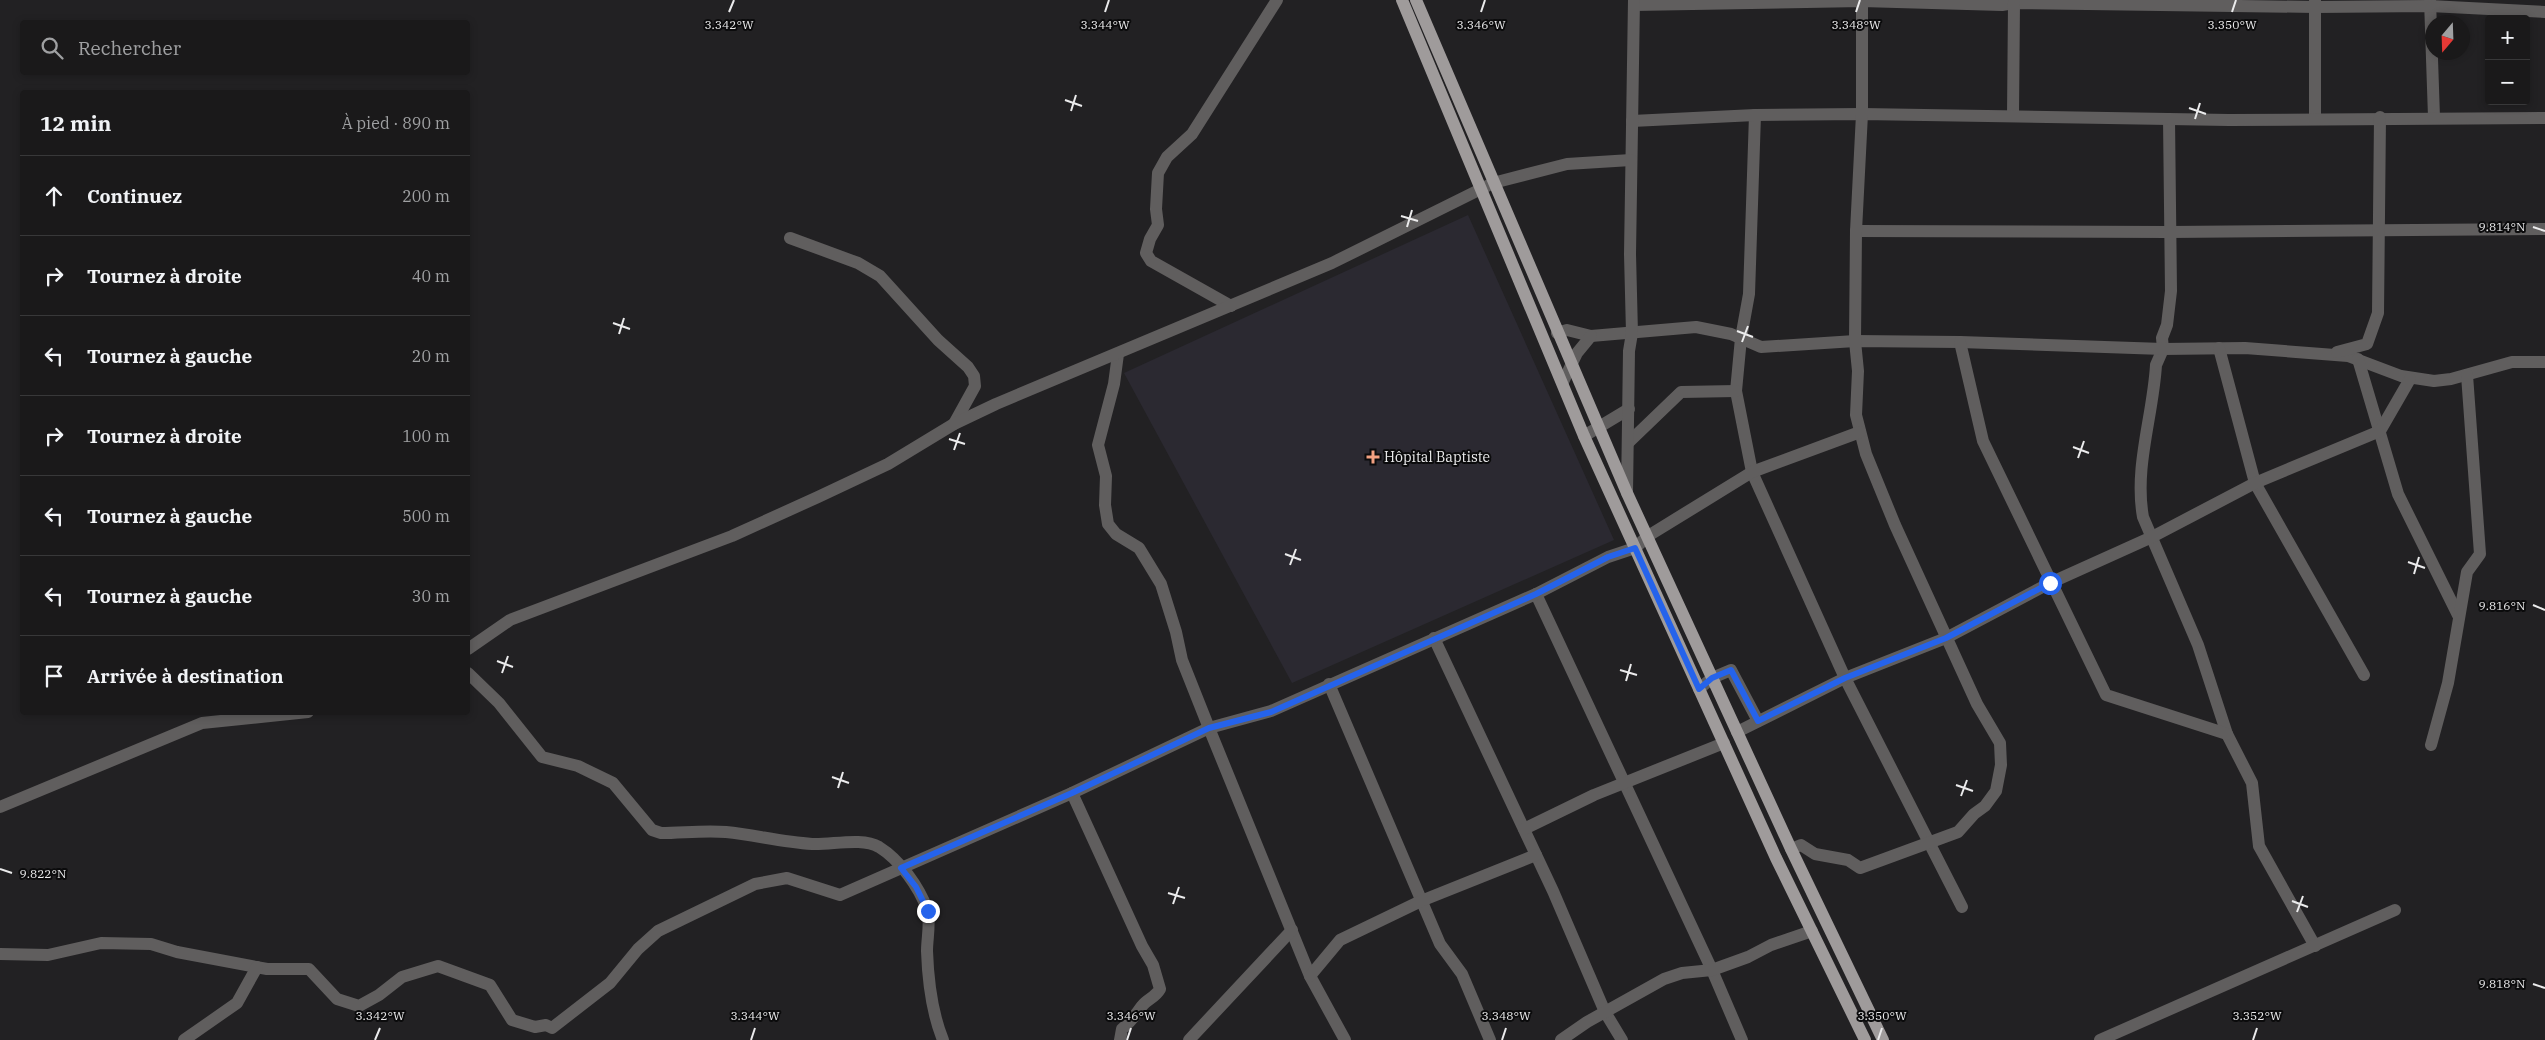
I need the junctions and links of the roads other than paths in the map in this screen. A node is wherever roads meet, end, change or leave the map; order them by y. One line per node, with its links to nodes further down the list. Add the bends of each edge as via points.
1 (1277, 0): 27 (street, via 1192,134 1167,158 1158,173 1158,225 1146,253 1151,261)
2 (1402, 0): 21 (main road)
3 (1416, 0): 20 (main road)
4 (1862, 0): 5 (street); 6 (street); 10 (street)
5 (1634, 3): 18 (street)
6 (2006, 3): 8 (street); 12 (street)
7 (2430, 3): 8 (street); 9 (street); 14 (street)
8 (2315, 4): 15 (street)
9 (2545, 12)
10 (1862, 114): 11 (street); 12 (street); 24 (street)
11 (1755, 115): 18 (street); 31 (street, via 1749,294)
12 (2013, 115): 17 (street)
13 (2380, 117): 14 (street); 15 (street); 23 (street)
14 (2434, 117): 16 (street)
15 (2315, 118): 17 (street)
16 (2545, 118)
17 (2169, 119): 25 (street)
18 (1632, 121): 19 (street)
19 (1631, 160): 20 (street, via 1567,164); 29 (street)
20 (1493, 183): 21 (street); 28 (main road)
21 (1482, 190): 27 (street, via 1332,263); 43 (main road)
22 (2545, 229): 23 (street)
23 (2380, 230): 25 (street); 37 (street, via 2378,313 2374,326 2367,344)
24 (1856, 231): 25 (street); 32 (street)
25 (2169, 232): 35 (street, via 2171,291)
26 (790, 238): 46 (street, via 858,263 880,276 938,340 968,366 975,386)
27 (1231, 306): 36 (street)
28 (1557, 332): 30 (street, via 1566,330); 40 (main road)
29 (1632, 333): 30 (street); 31 (street, via 1696,327); 45 (street)
30 (1591, 336): 40 (street)
31 (1741, 338): 32 (street, via 1762,347); 44 (street)
32 (1855, 341): 33 (street); 49 (street, via 1858,371 1856,415)
33 (1960, 342): 35 (street); 58 (street, via 1983,441)
34 (2219, 348): 35 (street); 37 (street); 53 (street)
35 (2163, 349): 56 (street, via 2156,365 2140,488 2143,517)
36 (1118, 354): 46 (street); 72 (street, via 1114,384 1098,445 1106,476 1106,517 1111,529 1144,554 1161,584 1182,660)
37 (2332, 354): 38 (street)
38 (2358, 359): 42 (street); 48 (street)
39 (2545, 362): 41 (street, via 2512,362)
40 (1572, 363): 43 (street); 47 (main road)
41 (2467, 375): 42 (street, via 2442,380); 60 (street, via 2480,554 2467,572)
42 (2410, 378): 48 (street)
43 (1563, 382): 50 (main road)
44 (1736, 391): 51 (street, via 1680,392); 52 (street)
45 (1628, 409): 47 (street); 51 (street)
46 (954, 424): 63 (street, via 888,464 818,498 732,536 510,620)
47 (1598, 426): 50 (street); 54 (main road)
48 (2380, 431): 53 (street); 60 (street, via 2398,494)
49 (1860, 432): 52 (street); 62 (street, via 1895,525)
50 (1584, 436): 57 (main road)
51 (1629, 442): 54 (street)
52 (1752, 472): 55 (street); 67 (street)
53 (2255, 483): 56 (street); 65 (street)
54 (1627, 493): 55 (main road)
55 (1648, 536): 57 (street); 66 (main road)
56 (2152, 536): 58 (street); 74 (street, via 2198,645)
57 (1635, 548): 59 (street, via 1608,557); 69 (main road)
58 (2050, 583): 62 (street); 74 (street, via 2106,695)
59 (1536, 594): 61 (street); 77 (street)
60 (2458, 615): 76 (street, via 2448,683)
61 (1434, 638): 68 (street); 80 (street)
62 (1946, 638): 67 (street); 81 (street, via 1976,704 2000,742 2002,765 1996,791 1985,806 1958,832)
63 (470, 648)
64 (470, 675): 84 (street, via 500,703 542,757 578,766 613,783 652,830 661,834 725,832 782,842 831,845 854,841 878,846)
65 (2364, 675)
66 (1712, 678): 69 (street); 71 (street, via 1731,670); 73 (main road)
67 (1845, 678): 71 (street); 81 (street)
68 (1329, 684): 72 (street, via 1271,712); 85 (street)
69 (1699, 689): 75 (main road)
70 (282, 715): 79 (street, via 202,724)
71 (1758, 721): 73 (street)
72 (1209, 728): 78 (street); 88 (street)
73 (1737, 732): 82 (main road)
74 (2227, 734): 90 (street, via 2252,782 2259,846)
75 (1724, 743): 77 (street); 89 (main road)
76 (2431, 745)
77 (1624, 782): 80 (street); 93 (street)
78 (1072, 793): 84 (street); 99 (street, via 1142,946 1154,964 1160,990 1122,1029)
79 (0, 807)
80 (1524, 830): 83 (street)
81 (1929, 843): 82 (street, via 1860,868 1848,860 1815,854 1801,845); 86 (street)
82 (1791, 849): 107 (main road)
83 (1536, 855): 85 (street); 95 (street)
84 (901, 868): 96 (street, via 840,895 787,878 755,884 658,931 610,983); 98 (street, via 916,887 928,911 927,951 931,988)
85 (1421, 901): 94 (street, via 1340,940); 102 (street, via 1440,944 1462,974)
86 (1962, 907)
87 (2395, 910): 90 (street)
88 (1292, 930): 94 (street); 100 (street)
89 (1812, 931): 93 (street); 106 (main road)
90 (2315, 946): 108 (street)
91 (0, 954): 92 (street, via 48,955 102,944 151,944)
92 (256, 967): 96 (street, via 309,969 337,999 359,1006 402,977 438,966 490,985 512,1020 535,1027 546,1025); 97 (street, via 237,1003)
93 (1712, 970): 95 (street, via 1664,979); 105 (street)
94 (1310, 976): 101 (street)
95 (1605, 1012): 103 (street); 104 (street)
96 (550, 1034)
97 (184, 1040)
98 (943, 1040)
99 (1120, 1040)
100 (1189, 1040)
101 (1345, 1040)
102 (1490, 1040)
103 (1561, 1040)
104 (1622, 1040)
105 (1742, 1040)
106 (1865, 1040)
107 (1883, 1040)
108 (2100, 1040)

